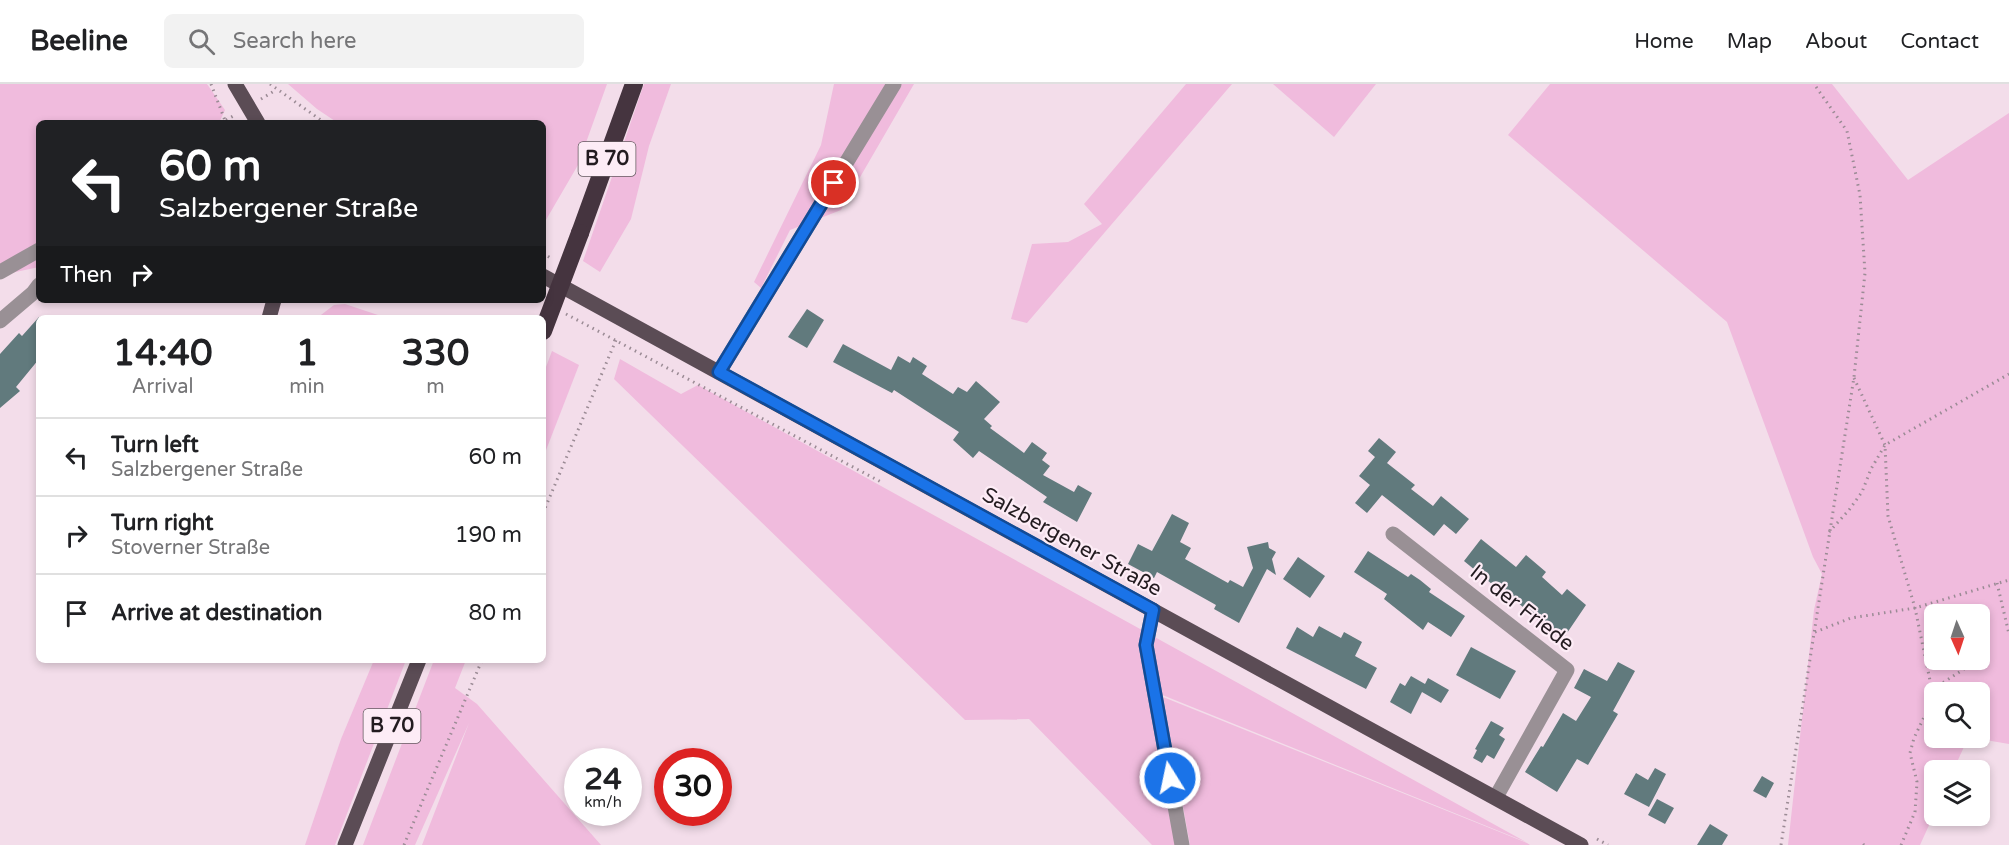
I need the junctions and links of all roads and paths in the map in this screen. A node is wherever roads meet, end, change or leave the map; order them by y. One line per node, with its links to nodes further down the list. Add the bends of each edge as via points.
1 (211, 84): 7 (path)
2 (235, 84): 8 (main road)
3 (270, 84): 9 (path)
4 (634, 84): 15 (highway, B 70, bridge)
5 (894, 84): 17 (street)
6 (1814, 84): 19 (path, via 1847,131 1860,195 1865,273)
7 (225, 120)
8 (256, 120)
9 (321, 120)
10 (36, 252): 11 (street)
11 (0, 272)
12 (546, 278): 17 (main road, Salzbergener Straße)
13 (36, 289): 14 (street)
14 (0, 321)
15 (546, 323)
16 (616, 340): 21 (path)
17 (719, 372): 27 (main road, Salzbergener Straße)
18 (2009, 374): 20 (path)
19 (1854, 377): 20 (path); 22 (path)
20 (1885, 445): 22 (path, via 1862,492); 26 (path, via 1888,516)
21 (546, 506)
22 (1829, 532): 28 (path)
23 (1393, 534): 36 (street, In der Friede, via 1567,670)
24 (2009, 580): 25 (path)
25 (1997, 583): 26 (path); 29 (path)
26 (1915, 608): 28 (path, via 1851,618); 33 (path)
27 (1153, 610): 36 (main road, Salzbergener Straße); 39 (street, via 1146,645)
28 (1815, 632): 41 (path)
29 (2009, 634)
30 (418, 663): 37 (main road, B 70)
31 (481, 663): 38 (path)
32 (1962, 670): 34 (path)
33 (1930, 682)
34 (1944, 682)
35 (1924, 717): 42 (path, via 1910,753 1917,782 1915,812)
36 (1496, 798): 40 (main road, Salzbergener Straße)
37 (345, 845)
38 (404, 845)
39 (1182, 845)
40 (1581, 845)
41 (1781, 845)
42 (1901, 845)

